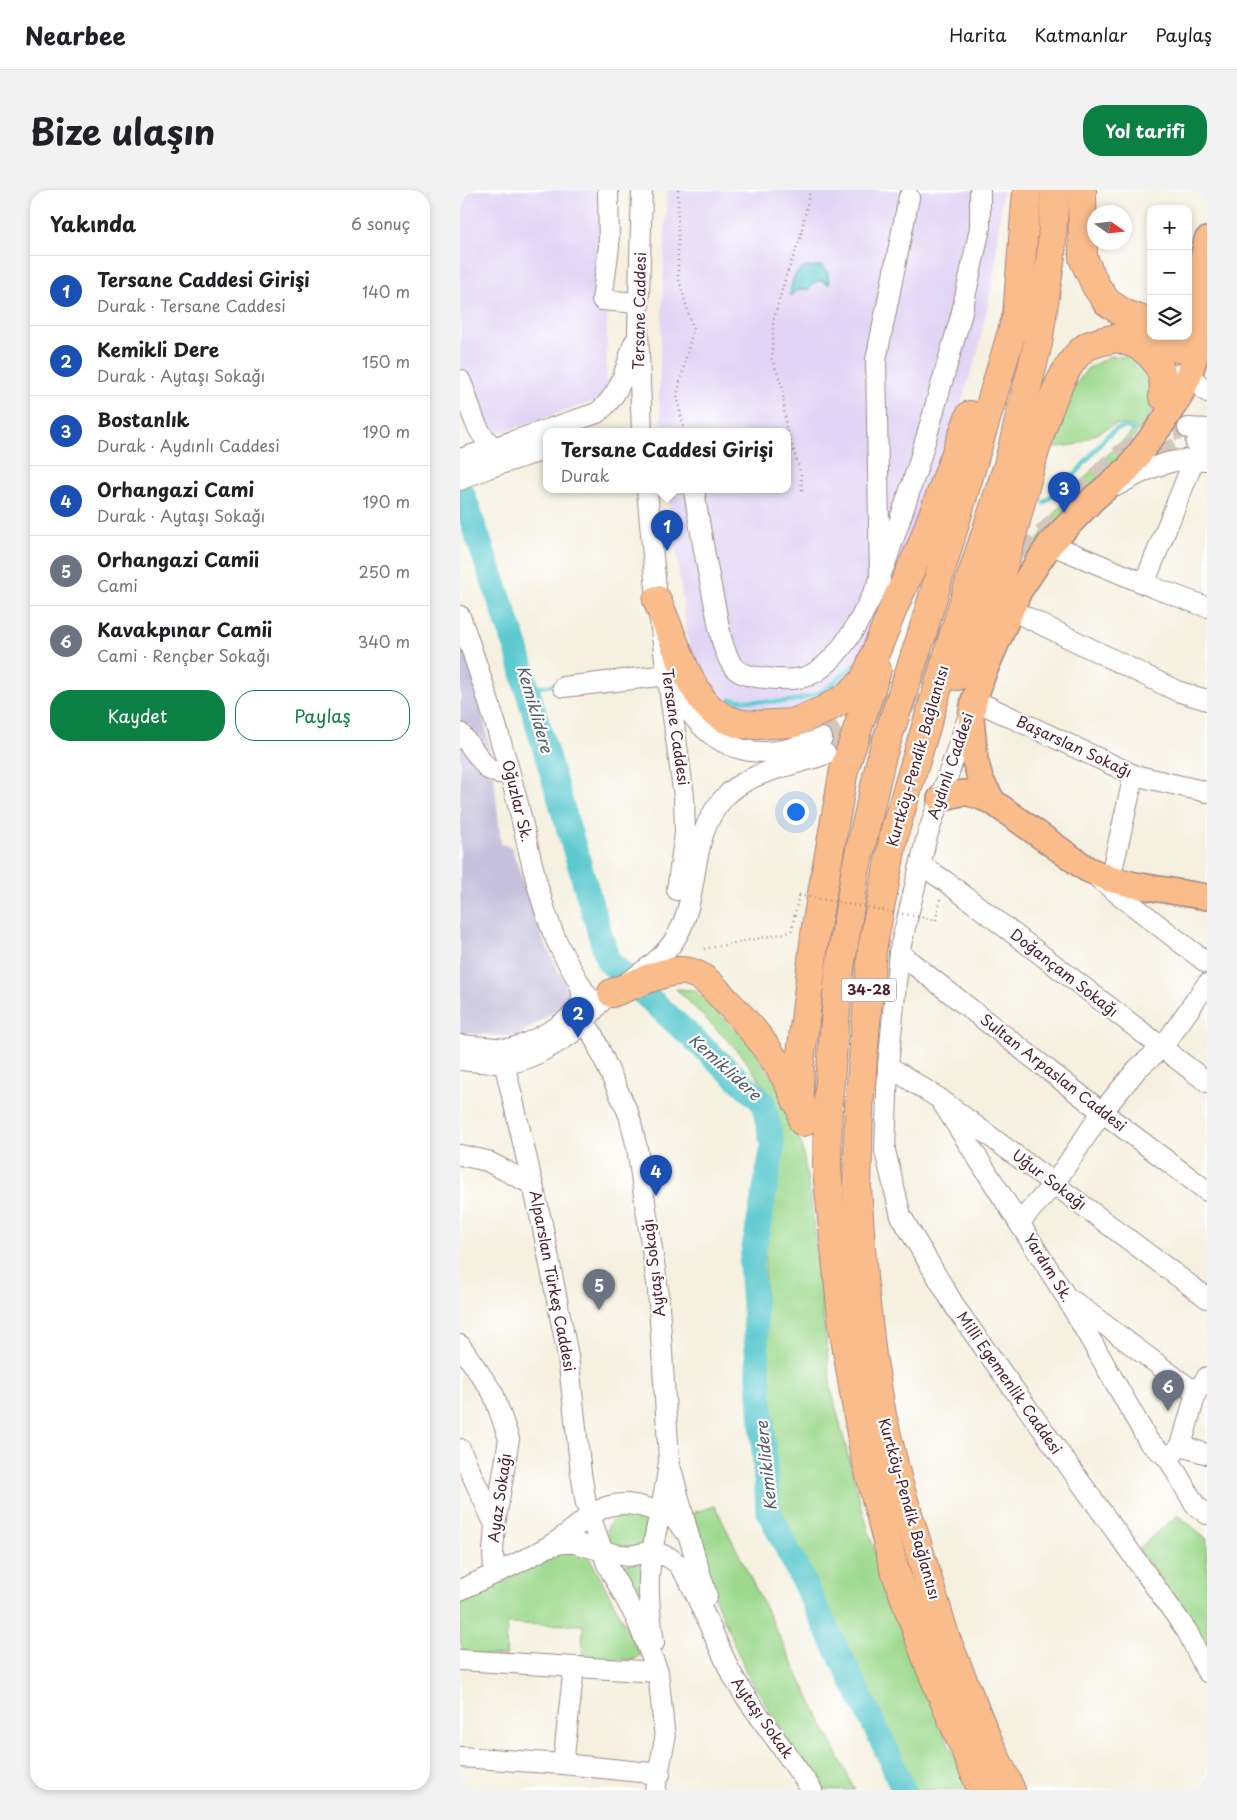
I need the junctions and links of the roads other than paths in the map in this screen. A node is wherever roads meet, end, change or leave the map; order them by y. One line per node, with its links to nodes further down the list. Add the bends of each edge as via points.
1 (608, 190): 10 (street, via 609,246 602,300)
2 (642, 190): 10 (street, Tersane Caddesi)
3 (980, 190): 37 (street, via 980,228 961,316 918,466)
4 (1027, 190): 9 (highway, Kurtköy-Pendik Bağlantısı / 34-28)
5 (1055, 190): 54 (highway, Kurtköy-Pendik Bağlantısı / 34-28, via 1051,255 1038,343 1008,465)
6 (1082, 190): 12 (highway, via 1082,258 1098,290)
7 (909, 197): 37 (street, via 876,360)
8 (1207, 240): 11 (main road, Aydınlı Caddesi)
9 (1022, 252): 36 (highway, via 995,346); 85 (highway, Kurtköy-Pendik Bağlantısı / 34-28, via 1017,314 921,638 882,755 856,868 839,974 828,1104 827,1170)
10 (638, 302): 15 (street, Tersane Caddesi)
11 (1197, 302): 14 (main road, Aydınlı Caddesi)
12 (1130, 323): 13 (highway); 16 (highway, via 1140,338); 19 (highway, via 1140,346 1151,355 1162,374 1164,385); 54 (highway, via 1088,346 1062,375 1026,479 1005,560)
13 (1147, 323)
14 (1192, 323)
15 (638, 330): 21 (street, via 618,389 609,403 597,413); 22 (street, Tersane Caddesi)
16 (1147, 338)
17 (1188, 340): 19 (main road, Aydınlı Caddesi)
18 (460, 380): 26 (street, via 486,442)
19 (1175, 383): 20 (street); 33 (main road, Aydınlı Caddesi); 33 (main road, Aydınlı Caddesi, via 1173,407 1128,469)
20 (1207, 392)
21 (559, 428)
22 (642, 428)
23 (543, 434): 26 (street)
24 (1201, 441): 33 (street, via 1183,460 1140,473)
25 (543, 449): 26 (street)
26 (488, 456): 27 (street); 29 (street)
27 (460, 459)
28 (1190, 470): 38 (street)
29 (460, 480)
30 (641, 493): 34 (street)
31 (647, 493): 34 (street, Tersane Caddesi)
32 (694, 493): 37 (street, via 723,647 732,666 742,673 778,680 814,674 846,639)
33 (1094, 498): 35 (main road, Aydınlı Caddesi)
34 (650, 515): 39 (street, Tersane Caddesi)
35 (1050, 544): 38 (street); 41 (main road, Aydınlı Caddesi)
36 (921, 547): 39 (highway, via 864,681 845,698 793,723 740,724 713,711 689,677); 75 (highway, via 844,770 816,927 804,1018 799,1094)
37 (880, 580)
38 (1144, 584): 40 (street)
39 (658, 600): 43 (street, Tersane Caddesi)
40 (1207, 607)
41 (1010, 609): 46 (main road, Aydınlı Caddesi); 47 (street, via 1177,691)
42 (460, 616): 49 (street, Oğuzlar Sk.)
43 (662, 630): 44 (street, Tersane Caddesi); 61 (street, via 690,711 722,742 759,753 824,746 734,788 722,799 703,831 687,909)
44 (668, 675): 45 (street); 61 (street, Tersane Caddesi, via 684,797 685,833)
45 (563, 687)
46 (974, 700): 50 (street, Başarslan Sokağı); 52 (street, Aydınlı Caddesi); 53 (main road, via 971,718 975,760 981,781)
47 (1207, 700)
48 (460, 733): 49 (street, via 488,769 498,773)
49 (509, 771): 62 (street, Oğuzlar Sk., via 549,921)
50 (1134, 775): 51 (street, Başarslan Sokağı); 57 (street)
51 (1207, 792)
52 (940, 800): 53 (main road, via 959,792 973,793); 55 (street, Aydınlı Caddesi)
53 (993, 802): 56 (main road)
54 (894, 830): 110 (highway, Kurtköy-Pendik Bağlantısı / 34-28, via 872,950 859,1107 857,1187 869,1336 882,1415 923,1568 946,1639)
55 (921, 865): 59 (street, Aydınlı Caddesi); 68 (street, Doğançam Sokağı, via 945,880)
56 (1087, 869): 57 (main road); 60 (street)
57 (1110, 879): 58 (main road)
58 (1207, 897)
59 (899, 953): 71 (street, Aydınlı Caddesi); 74 (street, Sultan Arpaslan Caddesi)
60 (1207, 963)
61 (662, 967): 64 (highway); 75 (highway, via 701,977 753,1028 785,1076)
62 (580, 984): 64 (street, Oğuzlar Sk., via 594,1001); 65 (street, via 580,1004)
63 (1207, 984): 68 (street)
64 (607, 997): 66 (street)
65 (559, 1025): 66 (street, via 570,1022); 69 (street)
66 (587, 1029): 69 (street, via 527,1059); 89 (street, Aytaşı Sokağı, via 629,1115 637,1148 658,1290)
67 (460, 1045): 69 (street)
68 (1162, 1048): 72 (street, Doğançam Sokağı); 74 (street, via 1138,1068)
69 (503, 1056): 70 (street); 78 (street, Alparslan Türkeş Caddesi)
70 (460, 1060)
71 (888, 1066): 73 (street, Uğur Sokağı); 104 (street, Milli Egemenlik Caddesi, via 884,1151 901,1216 957,1310 1187,1631)
72 (1207, 1082)
73 (940, 1099): 77 (street, Uğur Sokağı); 80 (street, Yardım Sk.)
74 (1102, 1112): 77 (street); 79 (street, Sultan Arpaslan Caddesi)
75 (803, 1122): 85 (highway, via 814,1169 826,1292)
76 (460, 1155): 78 (street, via 487,1161)
77 (1054, 1184): 80 (street); 82 (street, Uğur Sokağı)
78 (533, 1185): 92 (street, Alparslan Türkeş Caddesi, via 568,1356 581,1473)
79 (1207, 1191)
80 (1019, 1223): 81 (street, Yardım Sk.)
81 (1065, 1295): 84 (street); 87 (street, Yardım Sk., via 1149,1442)
82 (1207, 1298)
83 (460, 1345): 93 (street, Ayaz Sokağı, via 493,1393 509,1439)
84 (1201, 1385): 87 (street)
85 (855, 1406): 109 (highway, Kurtköy-Pendik Bağlantısı / 34-28, via 894,1568 928,1665)
86 (460, 1449): 93 (street)
87 (1175, 1452): 88 (street); 91 (street, via 1195,1505)
88 (1207, 1454)
89 (669, 1460): 90 (street); 94 (street)
90 (661, 1512): 92 (street, via 628,1503 614,1504); 94 (street, via 677,1521); 97 (street)
91 (1207, 1514)
92 (590, 1515): 95 (street); 96 (street, Alparslan Türkeş Caddesi)
93 (495, 1525): 98 (street, Ayaz Sokağı)
94 (689, 1537): 102 (street)
95 (550, 1546): 96 (street, via 574,1543); 98 (street)
96 (602, 1551): 97 (street, via 629,1556); 103 (street, via 646,1638)
97 (653, 1551): 102 (street, via 678,1564 689,1580); 103 (street, via 649,1594)
98 (494, 1573): 99 (street)
99 (460, 1590)
100 (460, 1660): 101 (street)
101 (574, 1667): 103 (street); 106 (street)
102 (730, 1671): 108 (street, Aytaşı Sokak)
103 (658, 1672): 107 (street, via 665,1739)
104 (1207, 1672)
105 (460, 1757): 106 (street)
106 (563, 1764): 107 (street)
107 (657, 1782)
108 (812, 1790)
109 (982, 1790)
110 (1011, 1790)

